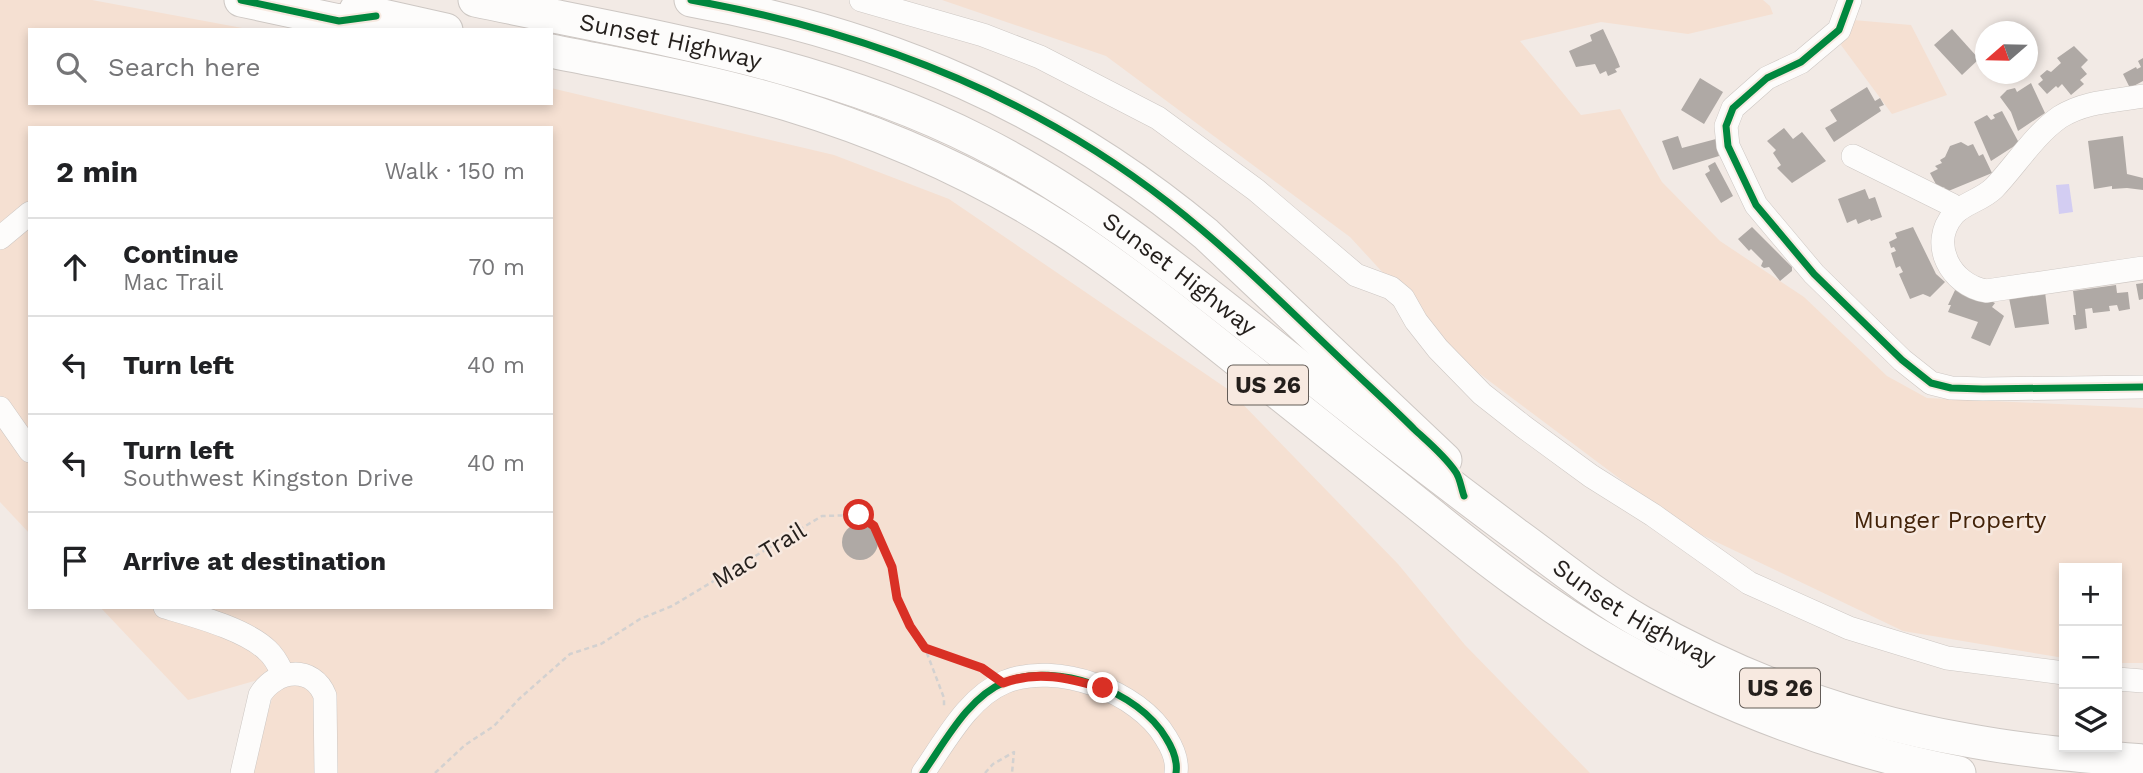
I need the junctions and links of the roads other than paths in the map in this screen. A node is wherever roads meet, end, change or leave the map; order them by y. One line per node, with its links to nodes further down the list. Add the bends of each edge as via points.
1 (241, 0): 7 (highway, via 339,20)
2 (325, 0): 7 (highway)
3 (475, 0): 19 (highway, Sunset Highway / US 26, via 788,68 924,116 981,142 1110,221 1175,268)
4 (691, 0): 19 (highway, via 793,22 894,53 992,94 1091,149 1168,202 1271,293 1431,444 1457,472)
5 (862, 0): 21 (street, via 983,35 1040,57 1158,118 1256,190 1356,275 1391,288 1403,298 1438,349 1524,428 1749,583 1849,628 1947,658)
6 (1850, 0): 16 (street, via 1839,30 1801,62 1767,78 1733,108 1726,126 1728,146 1756,205 1814,274 1931,383 1983,389)
7 (376, 16): 8 (highway)
8 (436, 28)
9 (553, 51): 30 (highway, Sunset Highway / US 26, via 784,103 887,138 975,178 1065,231 1135,281 1470,546 1609,643 1746,712 1860,751)
10 (2143, 96): 12 (street, via 2083,107 2061,117 1987,195)
11 (1853, 156): 12 (street)
12 (1958, 210): 15 (street, via 1945,232 1944,253 1959,279 1975,289 1998,290)
13 (28, 215): 14 (street)
14 (0, 238)
15 (2143, 268)
16 (2143, 387)
17 (0, 408): 18 (street)
18 (28, 448)
19 (1464, 495): 25 (highway, Sunset Highway / US 26, via 1604,600 1709,658 1792,693 1887,723 1966,740)
20 (172, 609): 22 (street, via 249,637 270,652)
21 (2059, 672)
22 (284, 674): 26 (street, via 266,685 260,695); 27 (street, via 313,678 325,696)
23 (2122, 679): 24 (street)
24 (2143, 681)
25 (2143, 761)
26 (242, 773)
27 (326, 773)
28 (923, 773): 29 (street, via 983,697 1003,683 1049,675 1094,685 1143,710 1174,751)
29 (1176, 773)
30 (1959, 773)

